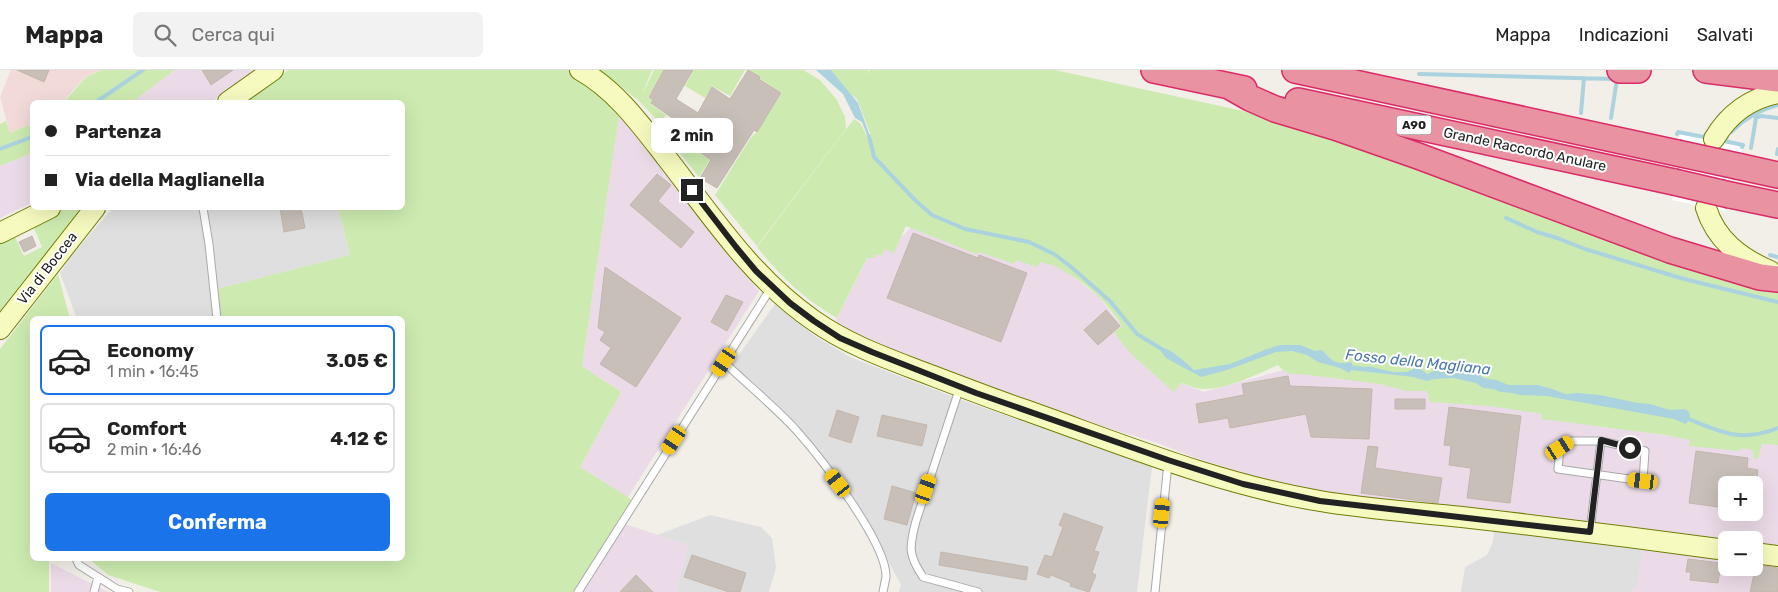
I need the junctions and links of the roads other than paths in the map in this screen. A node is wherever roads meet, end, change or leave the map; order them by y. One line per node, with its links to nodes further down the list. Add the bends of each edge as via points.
1 (273, 70): 11 (main road)
2 (580, 70): 22 (main road, via 600,83 633,116 736,247)
3 (1154, 70): 9 (highway, Grande Raccordo Anulare / A90)
4 (1294, 70): 13 (highway, Grande Raccordo Anulare / A90, bridge)
5 (1620, 70): 6 (highway)
6 (1638, 70)
7 (1706, 70): 8 (highway)
8 (1778, 79)
9 (1229, 86): 14 (highway, Grande Raccordo Anulare / A90, bridge); 21 (highway, via 1275,109 1418,156 1670,250 1760,277)
10 (1778, 93): 12 (main road, via 1759,98 1737,111)
11 (231, 100)
12 (1714, 139)
13 (1778, 174)
14 (1778, 205)
15 (1706, 208): 20 (main road, via 1714,227 1730,247 1750,262)
16 (46, 210): 19 (main road)
17 (93, 210): 24 (main road, Via di Boccea)
18 (203, 210): 23 (lane)
19 (0, 233)
20 (1778, 274)
21 (1778, 279)
22 (772, 287): 25 (lane); 26 (main road, via 840,338)
23 (217, 316)
24 (0, 329)
25 (724, 362): 38 (lane); 39 (lane, via 797,431 849,496 881,557 886,576)
26 (960, 387): 28 (main road); 40 (lane, via 911,539 912,561 922,577)
27 (1601, 440): 29 (lane); 29 (lane, via 1571,441 1560,448 1558,469); 29 (lane, via 1644,451 1643,481)
28 (1168, 460): 30 (main road, via 1243,484 1320,501); 41 (lane)
29 (1597, 475): 30 (lane)
30 (1590, 532): 31 (main road)
31 (1718, 549)
32 (1763, 554): 33 (main road)
33 (1778, 556)
34 (77, 561): 35 (lane)
35 (98, 577): 36 (lane); 37 (lane, via 117,589)
36 (94, 592)
37 (129, 592)
38 (578, 592)
39 (883, 592)
40 (978, 592)
41 (1155, 592)

